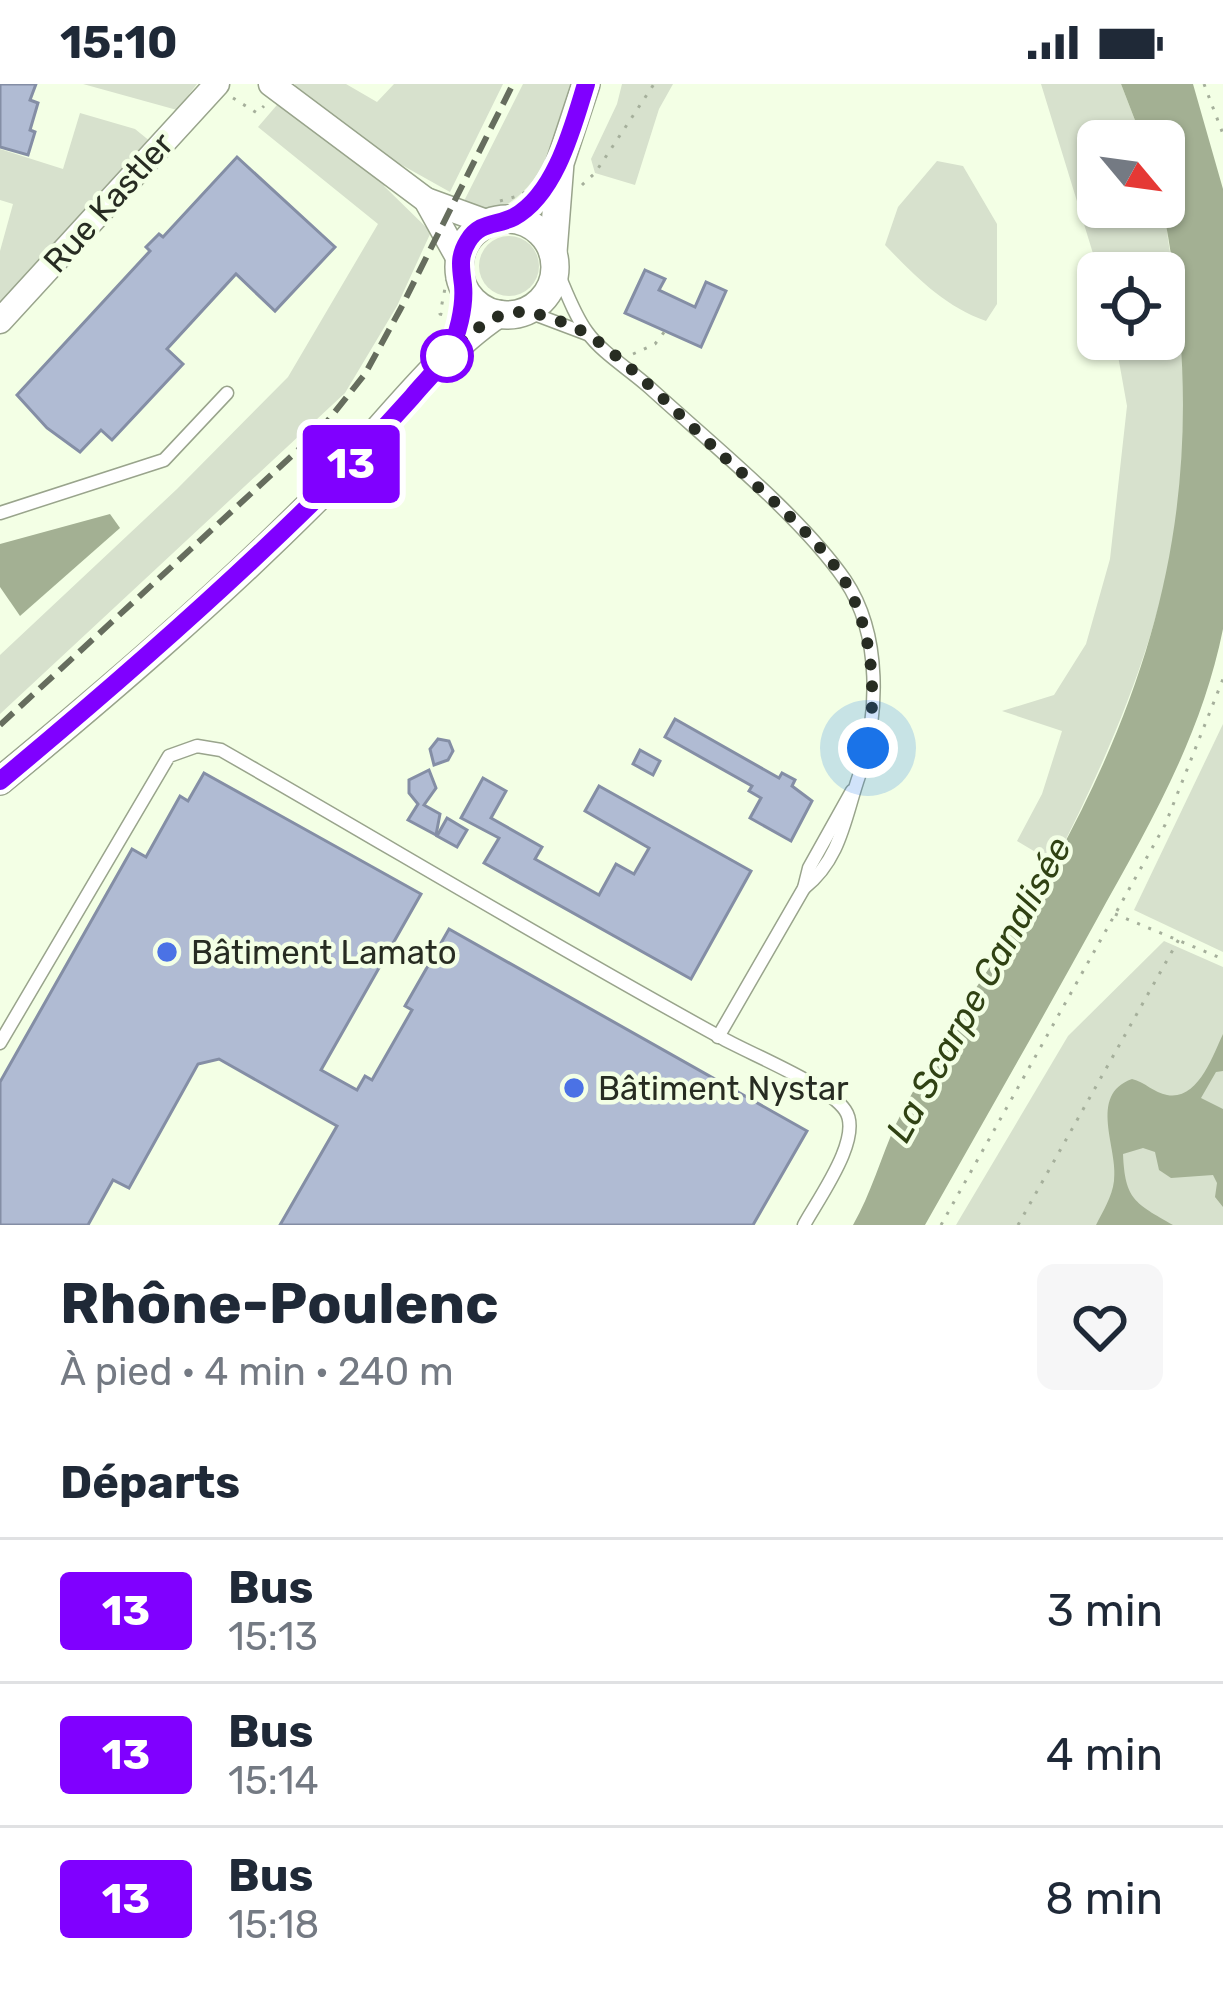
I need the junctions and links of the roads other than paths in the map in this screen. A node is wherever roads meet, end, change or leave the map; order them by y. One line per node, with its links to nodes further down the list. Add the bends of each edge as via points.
1 (586, 84): 4 (street)
2 (276, 87): 5 (street)
3 (220, 91): 10 (street, Rue Kastler)
4 (548, 195): 6 (street); 7 (street)
5 (426, 200): 6 (street); 8 (street)
6 (499, 215): 7 (street, via 537,230); 8 (street, via 473,234)
7 (554, 259): 9 (street, via 548,293); 11 (lane)
8 (462, 273): 9 (street, via 477,304); 12 (street)
9 (512, 313): 11 (lane); 12 (street)
10 (0, 321)
11 (588, 334): 16 (lane, via 779,508 846,583 872,664 874,710 856,785)
12 (447, 355): 15 (street, via 276,539)
13 (227, 393): 14 (lane, via 164,460)
14 (0, 513)
15 (0, 782)
16 (718, 1036): 17 (lane, via 221,750 197,746 169,756); 18 (lane, via 830,1095 847,1112 849,1142)
17 (0, 1043)
18 (804, 1225)

